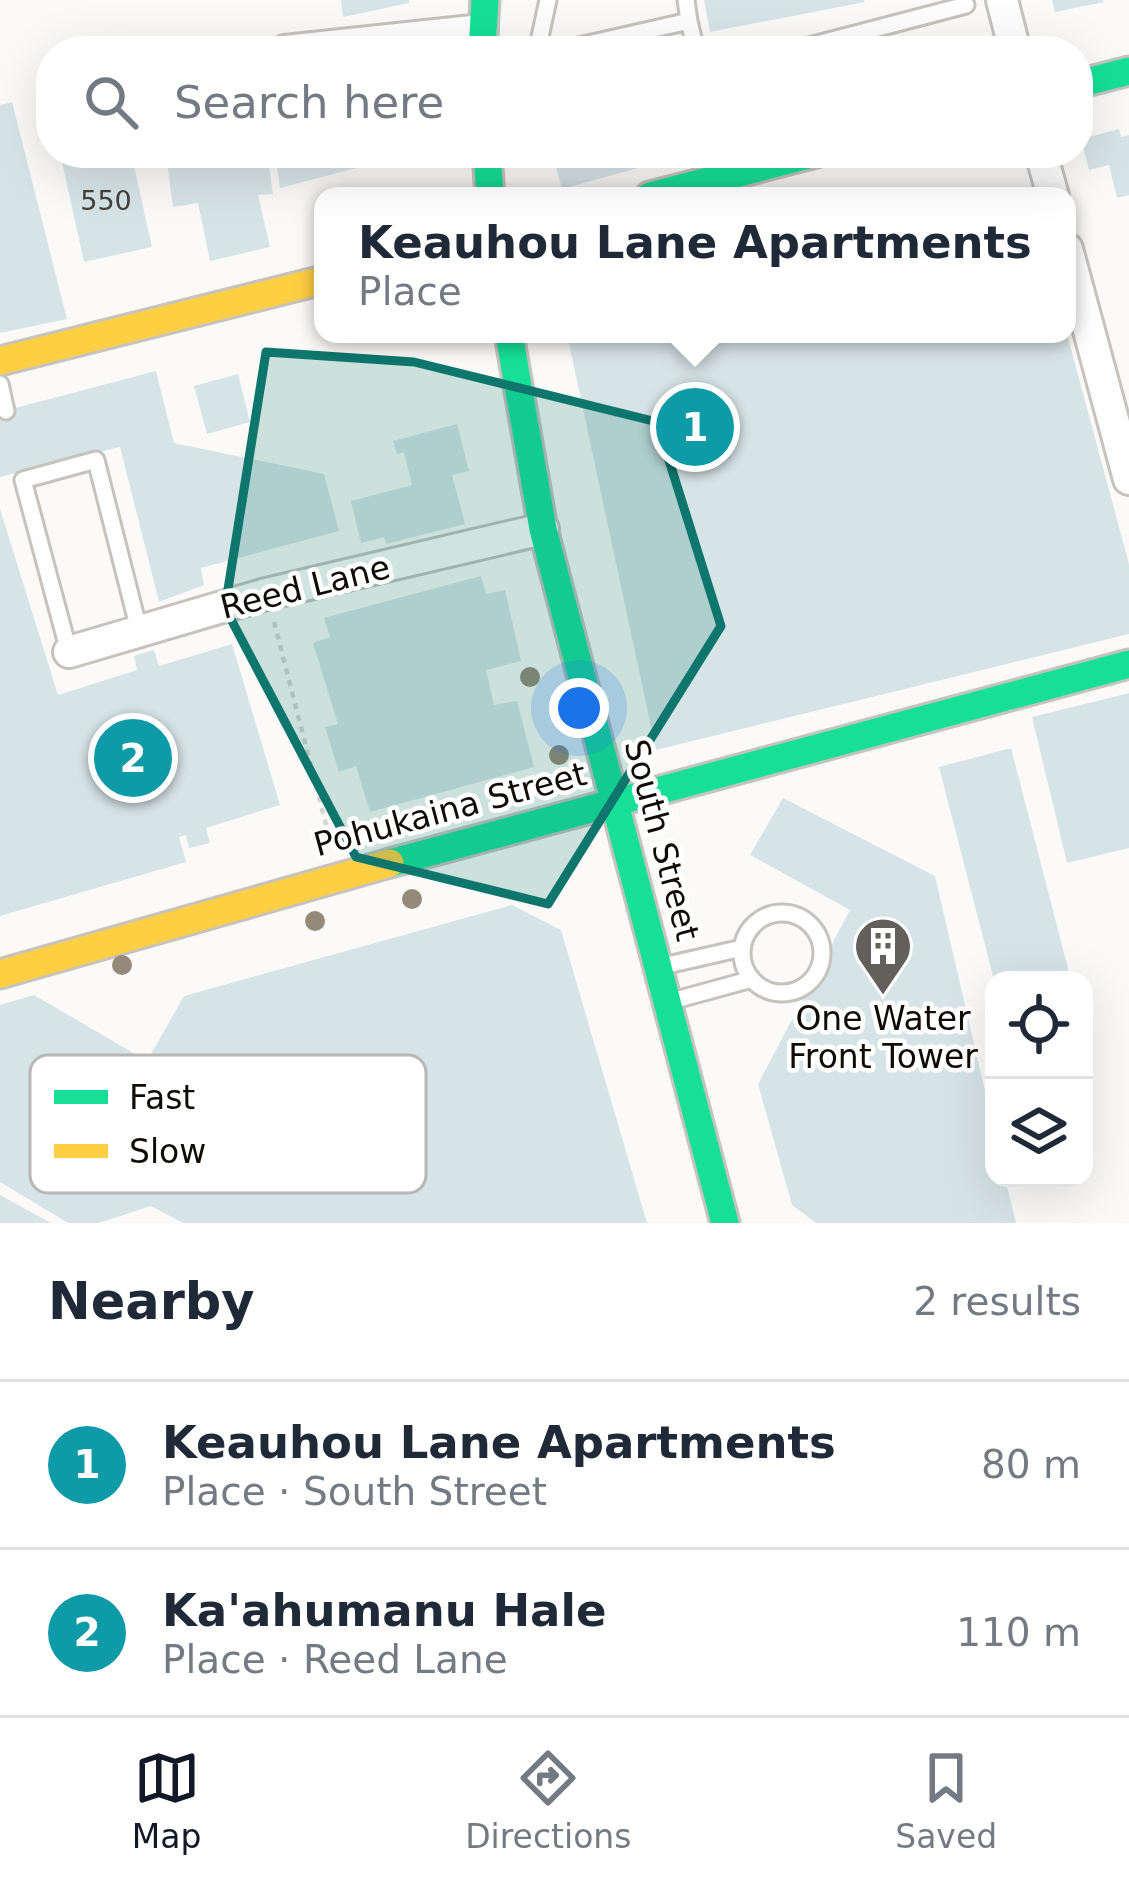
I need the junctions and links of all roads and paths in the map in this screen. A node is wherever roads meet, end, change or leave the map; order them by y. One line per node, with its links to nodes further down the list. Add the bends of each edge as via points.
1 (548, 0): 8 (lane)
2 (686, 0): 5 (lane)
3 (1003, 0): 12 (street)
4 (966, 5): 11 (lane)
5 (689, 21): 9 (lane); 10 (lane)
6 (483, 27): 7 (street)
7 (409, 36)
8 (540, 36)
9 (623, 36)
10 (692, 36)
11 (847, 36)
12 (1011, 36)
13 (1129, 71): 14 (street)
14 (1093, 80)
15 (758, 168): 16 (street)
16 (685, 187)
17 (314, 282): 20 (street)
18 (1076, 282): 23 (street)
19 (511, 343): 24 (street, South Street)
20 (0, 361)
21 (0, 384): 22 (lane)
22 (6, 411)
23 (1129, 479)
24 (543, 529): 25 (street, Reed Lane); 29 (street, South Street)
25 (266, 594): 26 (street, Reed Lane); 30 (path)
26 (139, 630): 27 (street, Reed Lane); 27 (lane, via 96,460 22,476)
27 (68, 652)
28 (1129, 664): 29 (street, Pohukaina Street)
29 (612, 802): 30 (street, Pohukaina Street); 32 (street, South Street)
30 (340, 876): 33 (street, Pohukaina Street)
31 (742, 948): 32 (lane); 34 (lane); 34 (lane, via 752,927 773,913 801,917 819,937 820,964 804,987 778,993)
32 (659, 966): 35 (street, South Street)
33 (0, 974)
34 (752, 979): 35 (lane)
35 (669, 1002): 36 (street, South Street)
36 (725, 1223)

